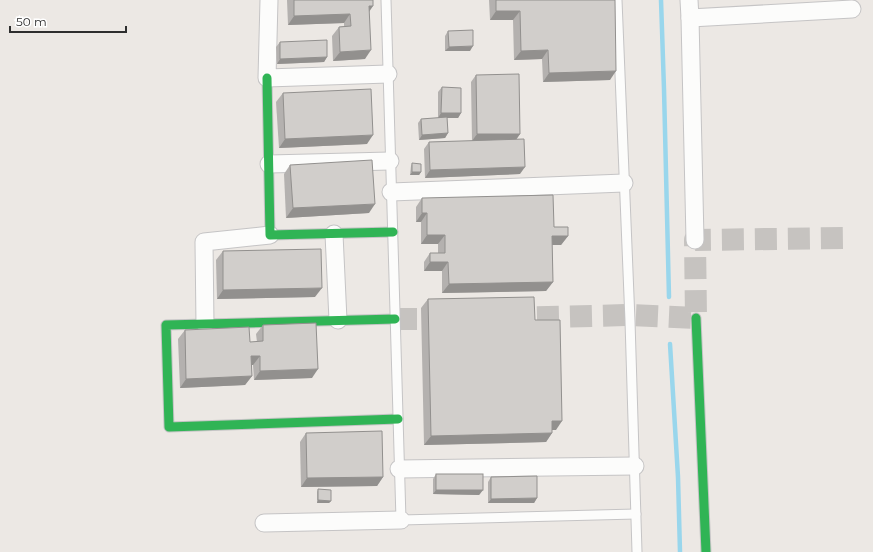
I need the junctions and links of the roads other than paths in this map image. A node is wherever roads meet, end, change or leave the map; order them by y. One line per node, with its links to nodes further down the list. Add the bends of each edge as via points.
1 (269, 0): 8 (street)
2 (386, 0): 7 (lane)
3 (617, 0): 11 (lane)
4 (689, 0): 6 (street)
5 (852, 9): 6 (street)
6 (690, 18): 16 (street)
7 (388, 74): 8 (street); 9 (lane)
8 (267, 78): 10 (street)
9 (390, 161): 10 (street); 12 (lane)
10 (269, 164): 15 (street)
11 (624, 183): 12 (street); 22 (lane)
12 (391, 192): 13 (lane)
13 (393, 232): 14 (street); 18 (lane)
14 (334, 234): 15 (street); 19 (street)
15 (270, 235): 20 (street, via 204,242)
16 (695, 240)
17 (696, 318): 28 (street)
18 (395, 319): 19 (street); 21 (lane)
19 (338, 320): 20 (street)
20 (205, 324): 21 (street, via 166,325 169,427)
21 (398, 419): 23 (lane)
22 (634, 466): 23 (street); 24 (lane)
23 (399, 469): 25 (lane)
24 (636, 514): 25 (lane); 27 (lane)
25 (401, 520): 26 (street)
26 (264, 523)
27 (637, 552)
28 (706, 552)

